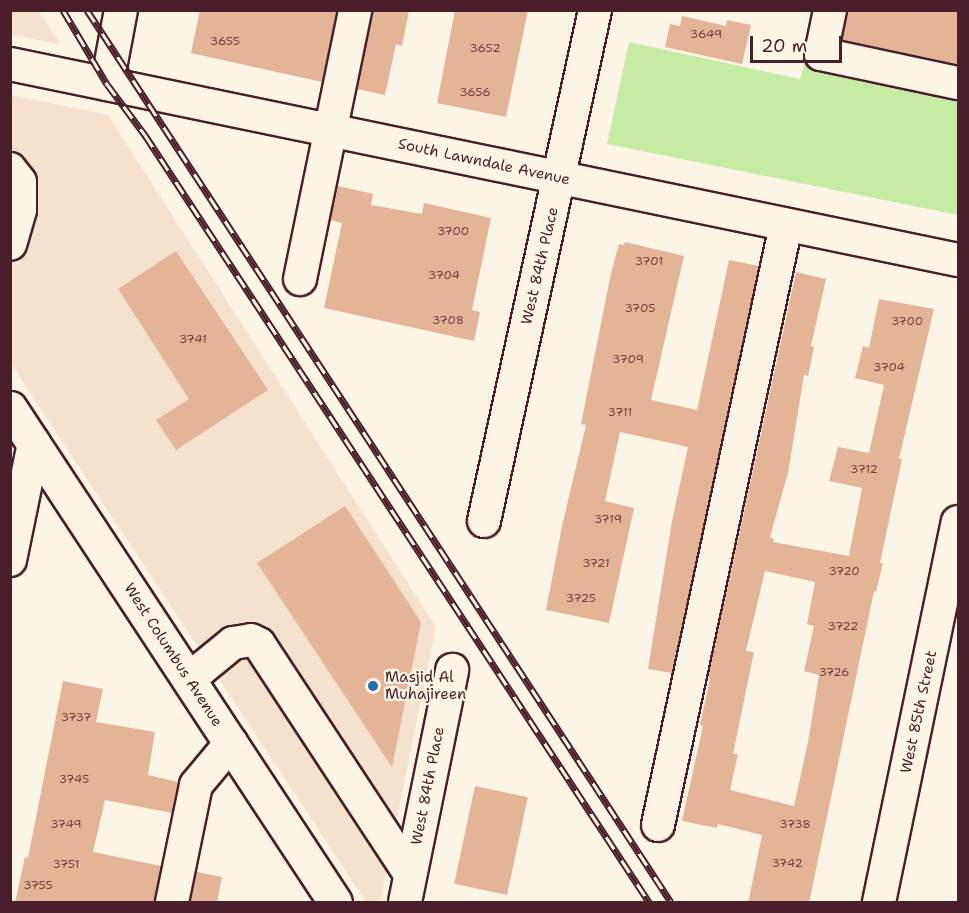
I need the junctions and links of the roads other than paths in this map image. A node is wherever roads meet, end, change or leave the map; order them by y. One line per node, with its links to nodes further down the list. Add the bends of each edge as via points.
1 (120, 10): 7 (street)
2 (355, 10): 8 (street)
3 (595, 10): 10 (street, West 84th Place)
4 (830, 10): 6 (street, via 821,54)
5 (10, 64): 7 (street, South Lawndale Avenue)
6 (958, 83)
7 (107, 84): 8 (street, South Lawndale Avenue)
8 (329, 130): 10 (street, South Lawndale Avenue); 14 (street)
9 (10, 169): 12 (street, via 20,182 20,210)
10 (560, 178): 11 (street, South Lawndale Avenue); 17 (street, West 84th Place)
11 (786, 225): 13 (street, South Lawndale Avenue); 23 (street)
12 (10, 244)
13 (958, 260)
14 (300, 279)
15 (10, 408): 16 (main road, West Columbus Avenue)
16 (34, 443): 19 (street); 21 (main road, West Columbus Avenue)
17 (484, 521)
18 (958, 522): 27 (street, West 85th Street)
19 (10, 560)
20 (452, 670): 24 (street, West 84th Place)
21 (189, 679): 22 (main road, West Columbus Avenue); 24 (street, via 233,644 251,640 259,644)
22 (231, 743): 25 (street, via 196,785); 26 (main road, West Columbus Avenue)
23 (658, 825)
24 (408, 888)
25 (172, 903)
26 (335, 903)
27 (879, 903)

